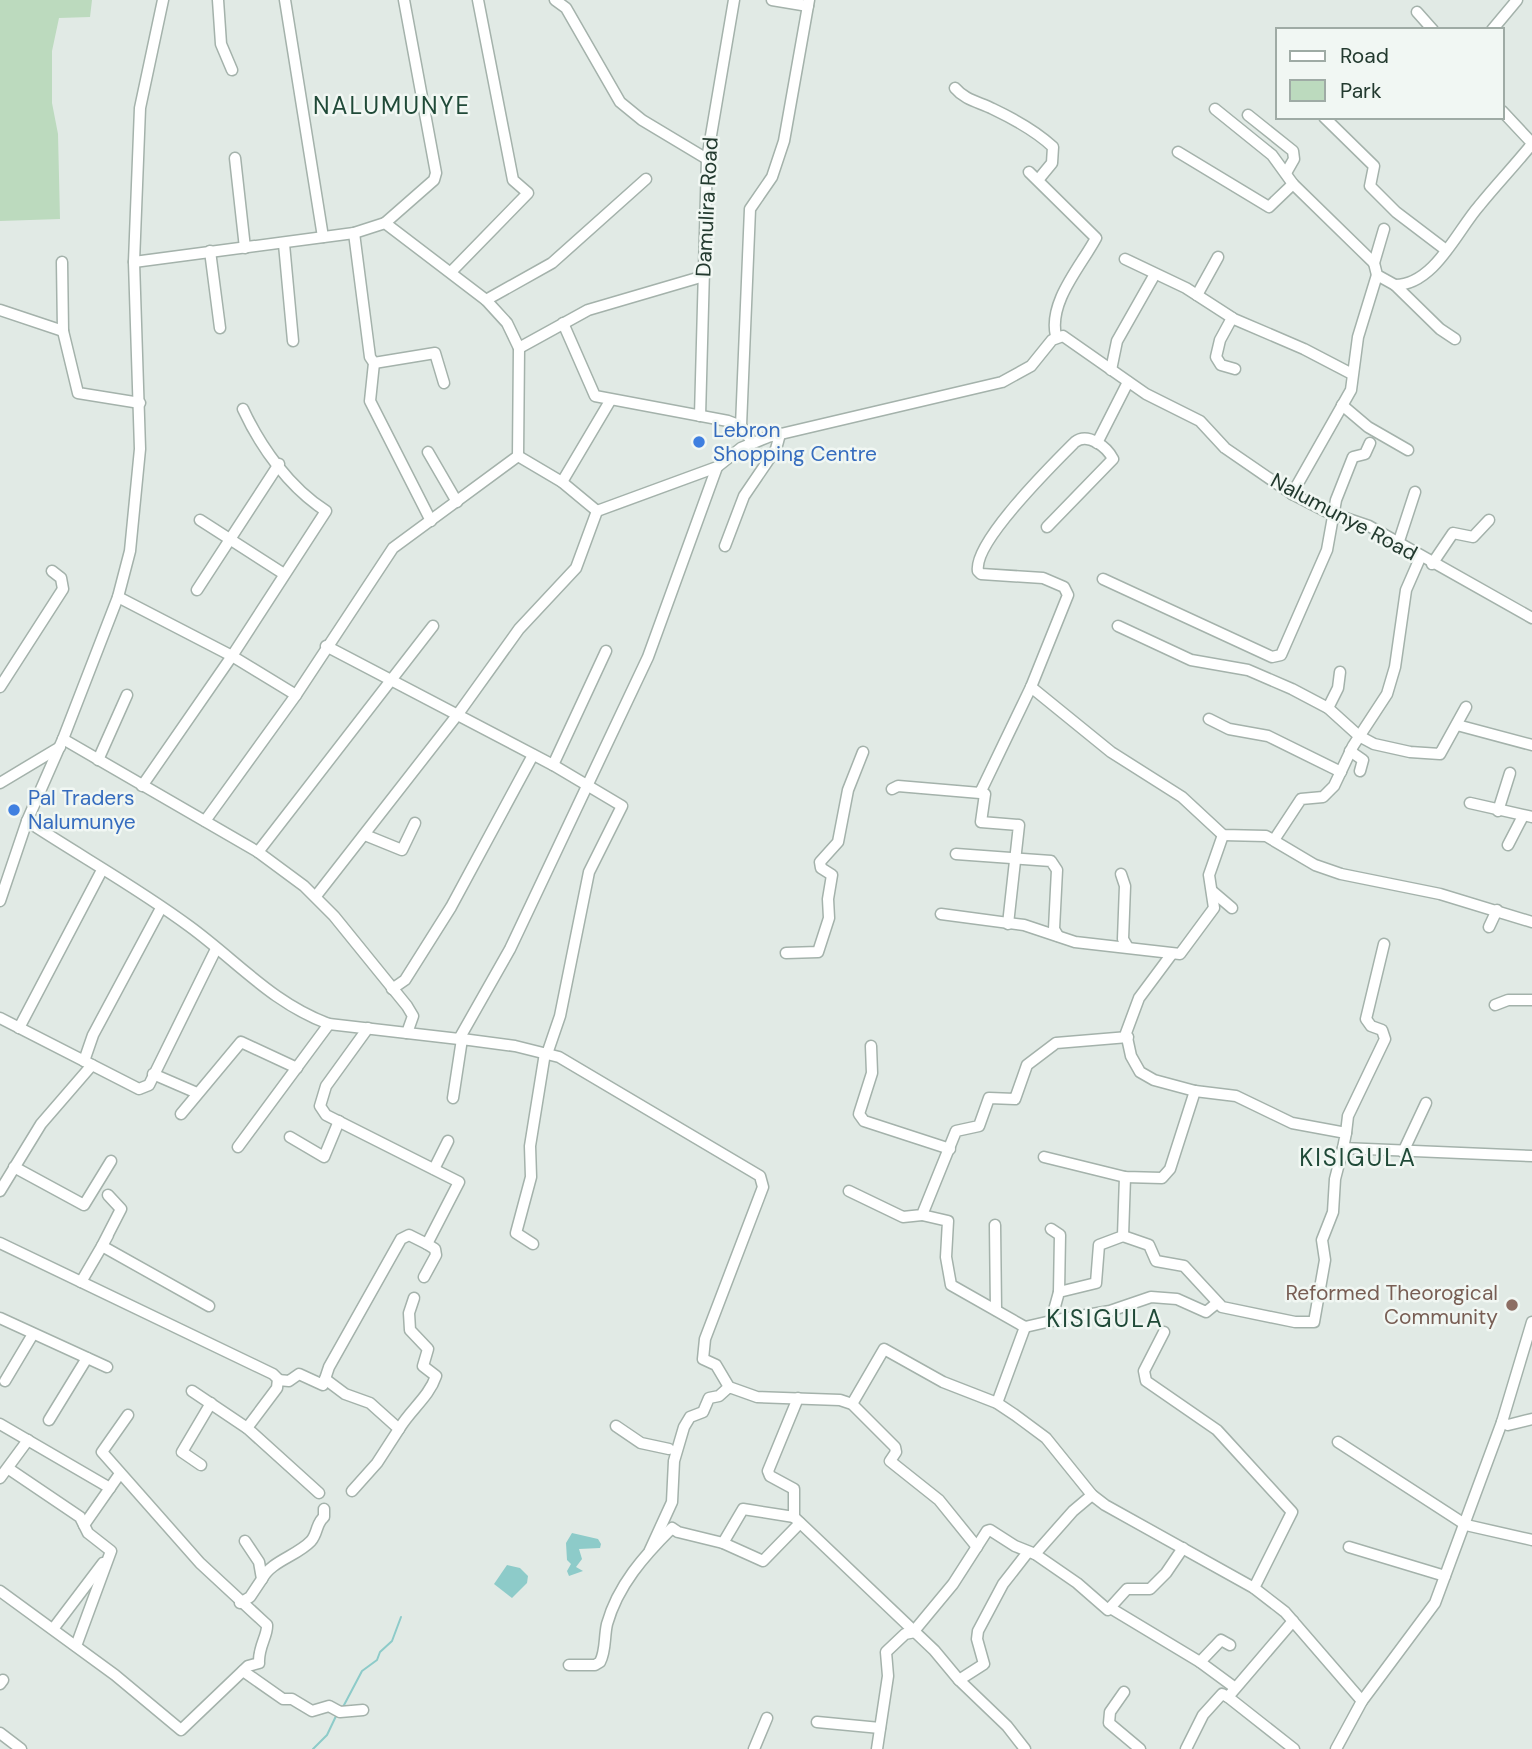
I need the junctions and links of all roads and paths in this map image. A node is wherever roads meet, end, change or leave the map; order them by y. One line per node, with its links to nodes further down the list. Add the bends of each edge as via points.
1 (163, 0): 41 (street, via 142,89)
2 (218, 0): 15 (street, via 221,44)
3 (285, 0): 33 (street)
4 (404, 0): 30 (street, via 436,173 434,180)
5 (478, 0): 43 (street, via 513,180 528,193)
6 (555, 0): 11 (street)
7 (734, 0): 24 (street, Damulira Road)
8 (772, 0): 10 (street)
9 (1517, 0): 14 (street)
10 (808, 3): 70 (street, via 784,141 772,177 750,209)
11 (568, 4): 24 (street, via 620,102)
12 (1416, 12): 13 (street)
13 (1431, 28)
14 (1494, 28)
15 (232, 70)
16 (954, 88): 28 (street, via 1038,134 1052,147 1052,163)
17 (1215, 109): 26 (street, via 1272,155)
18 (1504, 113): 21 (street)
19 (1248, 114): 26 (street, via 1293,151)
20 (1326, 119): 36 (street, via 1374,166 1370,186)
21 (1532, 143): 36 (street)
22 (1178, 152): 29 (street, via 1269,207)
23 (235, 158): 35 (street)
24 (707, 159): 46 (street, Damulira Road)
25 (1029, 172): 28 (street)
26 (1286, 173): 29 (street)
27 (646, 179): 49 (street, via 552,263)
28 (1038, 180): 55 (street, via 1096,238 1080,260 1056,314)
29 (1293, 184): 42 (street)
30 (386, 223): 32 (street); 43 (street)
31 (1384, 229): 42 (street)
32 (354, 233): 33 (street); 59 (street)
33 (323, 237): 34 (street)
34 (284, 244): 35 (street); 57 (street)
35 (245, 248): 37 (street)
36 (1446, 250): 47 (street, via 1413,281)
37 (211, 251): 41 (street); 53 (street)
38 (1218, 257): 48 (street)
39 (1125, 259): 44 (street)
40 (62, 262): 54 (street)
41 (134, 262): 66 (street)
42 (1374, 264): 45 (street)
43 (451, 272): 49 (street)
44 (1155, 274): 48 (street); 61 (street, via 1117,341)
45 (1377, 275): 47 (street); 62 (street)
46 (704, 276): 52 (street, via 588,310); 69 (street, Damulira Road)
47 (1395, 285): 56 (street)
48 (1197, 295): 51 (street)
49 (486, 300): 58 (street, via 507,323)
50 (0, 310): 54 (street)
51 (1232, 318): 60 (street, via 1216,357 1221,365); 62 (street)
52 (563, 323): 58 (street); 65 (street, via 593,393)
53 (220, 328)
54 (64, 331): 66 (street, via 78,393)
55 (1056, 336): 61 (street, Nalumunye Road, via 1066,337); 71 (street, via 1031,366 1002,382)
56 (1455, 339)
57 (293, 341)
58 (519, 348): 77 (street)
59 (374, 363): 64 (street, via 435,353); 88 (street, via 370,401)
60 (1235, 369)
61 (1111, 370): 63 (street, Nalumunye Road)
62 (1352, 374): 67 (street, via 1351,390)
63 (1128, 382): 73 (street); 82 (street, Nalumunye Road, via 1159,403 1200,421 1225,448)
64 (444, 383)
65 (610, 401): 69 (street); 80 (street)
66 (140, 403): 99 (street, via 135,513)
67 (1342, 405): 75 (street, via 1368,427); 82 (street)
68 (243, 410): 78 (street)
69 (700, 415): 70 (street)
70 (741, 426): 72 (street)
71 (780, 435): 72 (street); 92 (street, via 776,449 744,495)
72 (752, 442): 79 (street)
73 (1097, 443): 89 (street, via 1114,459); 109 (street, via 1084,438 1075,442 1014,507 978,557 981,574 1044,579 1067,591 1067,603)
74 (1370, 443): 85 (street, via 1365,454 1353,457 1336,500)
75 (1408, 450)
76 (428, 452): 83 (street)
77 (518, 456): 80 (street); 83 (street)
78 (279, 464): 90 (street); 96 (street, via 304,495 326,511)
79 (717, 467): 84 (street); 132 (street, via 648,657)
80 (562, 482): 84 (street)
81 (1415, 492): 91 (street)
82 (1292, 494): 85 (street, Nalumunye Road)
83 (457, 502): 88 (street)
84 (597, 511): 114 (street, via 576,568 519,629)
85 (1336, 513): 91 (street, Nalumunye Road); 97 (street, via 1315,583 1277,657)
86 (200, 520): 90 (street)
87 (1489, 520): 94 (street, via 1473,537 1453,533)
88 (431, 521): 103 (street, via 393,548)
89 (1047, 527)
90 (230, 538): 96 (street); 98 (street)
91 (1398, 544): 93 (street, Nalumunye Road)
92 (725, 546)
93 (1420, 558): 94 (street, Nalumunye Road); 117 (street, via 1406,590 1391,682)
94 (1432, 564): 100 (street, Nalumunye Road)
95 (52, 572): 108 (street, via 63,581 63,589)
96 (285, 573): 105 (street)
97 (1103, 579)
98 (197, 590)
99 (118, 597): 105 (street); 118 (street)
100 (1532, 618)
101 (433, 626): 107 (street)
102 (1118, 626): 112 (street, via 1191,660 1248,670)
103 (326, 646): 107 (street); 111 (street)
104 (606, 651): 124 (street)
105 (232, 656): 111 (street); 131 (street)
106 (1339, 672): 112 (street, via 1338,688)
107 (391, 678): 114 (street); 145 (street)
108 (0, 687)
109 (1031, 687): 133 (street, via 980,793); 142 (street, via 1111,752 1182,797)
110 (127, 695): 123 (street)
111 (296, 695): 139 (street)
112 (1328, 708): 117 (street)
113 (1466, 708): 116 (street)
114 (458, 714): 122 (street); 141 (street)
115 (1209, 719): 127 (street, via 1229,729 1268,736)
116 (1457, 725): 117 (street, via 1442,752 1435,755 1391,749); 119 (street)
117 (1359, 736): 120 (street)
118 (62, 743): 123 (street); 129 (street); 138 (street)
119 (1532, 745)
120 (1350, 751): 126 (street, via 1363,760); 127 (street)
121 (863, 752): 164 (street, via 848,790 838,842 820,862 821,868 832,874 829,918 818,952)
122 (533, 755): 124 (street); 166 (street, via 451,906 405,980)
123 (98, 760): 131 (street)
124 (553, 765): 132 (street)
125 (0, 769): 129 (street)
126 (1360, 771)
127 (1341, 772): 143 (street, via 1323,797 1298,802)
128 (1510, 773): 136 (street)
129 (11, 776): 130 (street)
130 (0, 783)
131 (142, 786): 139 (street)
132 (587, 786): 173 (street, via 510,949 459,1039); 176 (street, via 622,806 589,872 560,1016)
133 (892, 789)
134 (985, 794): 147 (street, via 981,822 1019,825)
135 (1470, 803): 136 (street)
136 (1498, 811): 137 (street)
137 (1528, 817): 144 (street)
138 (27, 821): 148 (street); 152 (street)
139 (205, 821): 145 (street)
140 (415, 823): 141 (street, via 402,850)
141 (365, 835): 151 (street)
142 (1223, 835): 143 (street, via 1252,833); 150 (street, via 1209,875)
143 (1274, 840): 155 (street, via 1315,865 1341,874)
144 (1508, 845)
145 (258, 852): 151 (street)
146 (956, 854): 147 (street)
147 (1017, 858): 158 (street); 160 (street, via 1055,865 1054,929)
148 (102, 870): 153 (street); 171 (street)
149 (1121, 874): 162 (street)
150 (1211, 890): 154 (street); 165 (street, via 1211,915 1180,954)
151 (316, 896): 166 (street)
152 (0, 901)
153 (161, 908): 163 (street); 177 (street, via 93,1035)
154 (1232, 908)
155 (1497, 910): 157 (street); 159 (street)
156 (941, 914): 158 (street)
157 (1532, 922)
158 (1008, 924): 160 (street)
159 (1489, 926)
160 (1058, 936): 162 (street)
161 (1384, 944): 186 (street, via 1366,1019 1385,1039 1348,1116)
162 (1127, 946): 165 (street)
163 (216, 949): 170 (street, via 284,1003); 179 (street)
164 (786, 953)
165 (1171, 955): 174 (street, via 1139,998)
166 (392, 989): 173 (street, via 413,1016)
167 (1532, 1000): 168 (street)
168 (1495, 1005)
169 (0, 1018): 171 (street)
170 (329, 1024): 172 (street); 178 (street)
171 (19, 1028): 177 (street)
172 (368, 1028): 173 (street); 185 (street, via 321,1095 321,1109)
173 (407, 1033)
174 (1128, 1037): 180 (street, via 1134,1063 1146,1076); 191 (street, via 1061,1041 1049,1047 1027,1065 1015,1099 989,1098 979,1126 956,1131)
175 (871, 1046): 191 (street, via 872,1073 859,1114 864,1121)
176 (546, 1054): 182 (street, via 462,1040); 209 (street, via 530,1146 531,1177 516,1233); 229 (street, via 559,1057 760,1176 763,1187 705,1339 703,1359 716,1365)
177 (88, 1063): 179 (street, via 139,1089 149,1085); 196 (street)
178 (297, 1068): 181 (street, via 241,1042); 189 (street)
179 (153, 1074): 181 (street)
180 (1195, 1091): 186 (street, via 1236,1096 1292,1123); 198 (street, via 1166,1176 1157,1180)
181 (197, 1093): 184 (street)
182 (453, 1098)
183 (1426, 1103): 192 (street)
184 (181, 1114)
185 (338, 1121): 187 (street, via 324,1157); 197 (street)
186 (1346, 1133): 190 (street)
187 (290, 1137)
188 (448, 1141): 197 (street)
189 (238, 1147)
190 (1343, 1148): 192 (street); 215 (street, via 1333,1212 1322,1240 1325,1260 1314,1322 1294,1322)
191 (950, 1149): 202 (street)
192 (1403, 1152): 193 (street)
193 (1532, 1156)
194 (1044, 1157): 198 (street)
195 (111, 1161): 196 (street, via 84,1205)
196 (14, 1167): 199 (street)
197 (434, 1169): 208 (street, via 459,1182)
198 (1125, 1177): 206 (street)
199 (0, 1191)
200 (849, 1191): 202 (street, via 903,1217)
201 (108, 1195): 210 (street, via 121,1209)
202 (922, 1215): 217 (street, via 946,1219 949,1224 946,1257 951,1285)
203 (995, 1225): 217 (street)
204 (1051, 1229): 213 (street, via 1060,1235)
205 (108, 1235): 210 (street)
206 (1123, 1236): 213 (street, via 1100,1245 1094,1285); 215 (street, via 1149,1245 1156,1261 1184,1266)
207 (0, 1243): 212 (street)
208 (427, 1244): 211 (street, via 436,1255); 228 (street, via 409,1235 401,1239)
209 (533, 1244)
210 (102, 1246): 212 (street); 216 (street)
211 (424, 1277)
212 (81, 1282): 226 (street)
213 (1059, 1292): 219 (street)
214 (414, 1298): 242 (street, via 410,1329 428,1349 423,1366 436,1376 431,1390)
215 (1217, 1303): 219 (street, via 1206,1312 1177,1298 1151,1297 1110,1311)
216 (209, 1306)
217 (996, 1310): 221 (street)
218 (0, 1318): 223 (street)
219 (1051, 1321): 221 (street)
220 (1532, 1322): 238 (street)
221 (1025, 1327): 233 (street)
222 (1164, 1332): 269 (street, via 1144,1371 1146,1381 1217,1430 1292,1512)
223 (33, 1334): 224 (street); 227 (street)
224 (87, 1358): 225 (street); 237 (street)
225 (107, 1367)
226 (278, 1380): 228 (street, via 289,1381 299,1374); 241 (street, via 277,1388)
227 (5, 1381)
228 (324, 1382): 242 (street, via 370,1404)
229 (729, 1387): 231 (street, via 751,1396); 264 (street, via 709,1398 703,1412 684,1427 674,1461 672,1502)
230 (192, 1391): 232 (street)
231 (798, 1398): 234 (street); 255 (street, via 768,1471 794,1489)
232 (211, 1403): 241 (street); 246 (street, via 182,1452)
233 (997, 1403): 234 (street, via 943,1382 884,1349); 253 (street, via 1046,1438)
234 (852, 1404): 261 (street, via 895,1447 890,1461 939,1500)
235 (128, 1415): 248 (street, via 102,1452)
236 (1532, 1419): 238 (street)
237 (49, 1420)
238 (1502, 1423): 257 (street)
239 (0, 1424): 243 (street)
240 (616, 1426): 245 (street, via 641,1443)
241 (247, 1428): 252 (street)
242 (398, 1429): 251 (street)
243 (28, 1440): 247 (street); 250 (street)
244 (1338, 1442): 257 (street)
245 (669, 1449)
246 (201, 1465)
247 (9, 1469): 249 (street); 256 (street, via 76,1514)
248 (119, 1475): 250 (street); 271 (street)
249 (0, 1478)
250 (110, 1488): 256 (street)
251 (352, 1491)
252 (318, 1493)
253 (1092, 1495): 263 (street, via 1124,1518); 266 (street)
254 (324, 1508): 268 (street, via 310,1543 288,1561 273,1566)
255 (797, 1520): 260 (street, via 743,1509); 260 (street, via 763,1560); 275 (street)
256 (84, 1525): 265 (street)
257 (1466, 1525): 258 (street); 267 (street)
258 (1532, 1540)
259 (245, 1541): 268 (street)
260 (723, 1543): 264 (street, via 673,1528)
261 (977, 1547): 266 (street, via 990,1530); 275 (street)
262 (1349, 1547): 267 (street)
263 (1183, 1548): 269 (street); 272 (street, via 1158,1582 1145,1590 1127,1589)
264 (650, 1550): 279 (street, via 615,1604 600,1662)
265 (111, 1551): 274 (street); 277 (street)
266 (1032, 1553): 272 (street); 281 (street, via 997,1593 978,1631 984,1664)
267 (1445, 1576): 284 (street, via 1435,1603 1415,1634)
268 (262, 1579): 271 (street)
269 (1254, 1588): 273 (street)
270 (0, 1591): 274 (street)
271 (240, 1603): 280 (street, via 268,1628 260,1641 259,1663)
272 (1112, 1609): 278 (street)
273 (1293, 1621): 283 (street); 284 (street)
274 (53, 1629): 277 (street)
275 (915, 1632): 281 (street); 288 (street, via 905,1634 886,1652 888,1676)
276 (1230, 1644): 278 (street, via 1222,1640)
277 (76, 1646): 280 (street, via 181,1730)
278 (1200, 1662): 283 (street)
279 (569, 1665)
280 (243, 1671): 285 (street, via 283,1699 312,1711 329,1706 340,1712)
281 (959, 1680): 293 (street)
282 (1124, 1692): 294 (street, via 1110,1712 1109,1723)
283 (1231, 1692): 295 (street, via 1213,1702); 296 (street)
284 (1362, 1701): 297 (street)
285 (363, 1710)
286 (767, 1718): 291 (street)
287 (817, 1722): 288 (street)
288 (880, 1728): 292 (street)
289 (0, 1733): 290 (street)
290 (21, 1749)
291 (754, 1749)
292 (877, 1749)
293 (1025, 1749)
294 (1140, 1749)
295 (1185, 1749)
296 (1294, 1749)
297 (1336, 1749)

